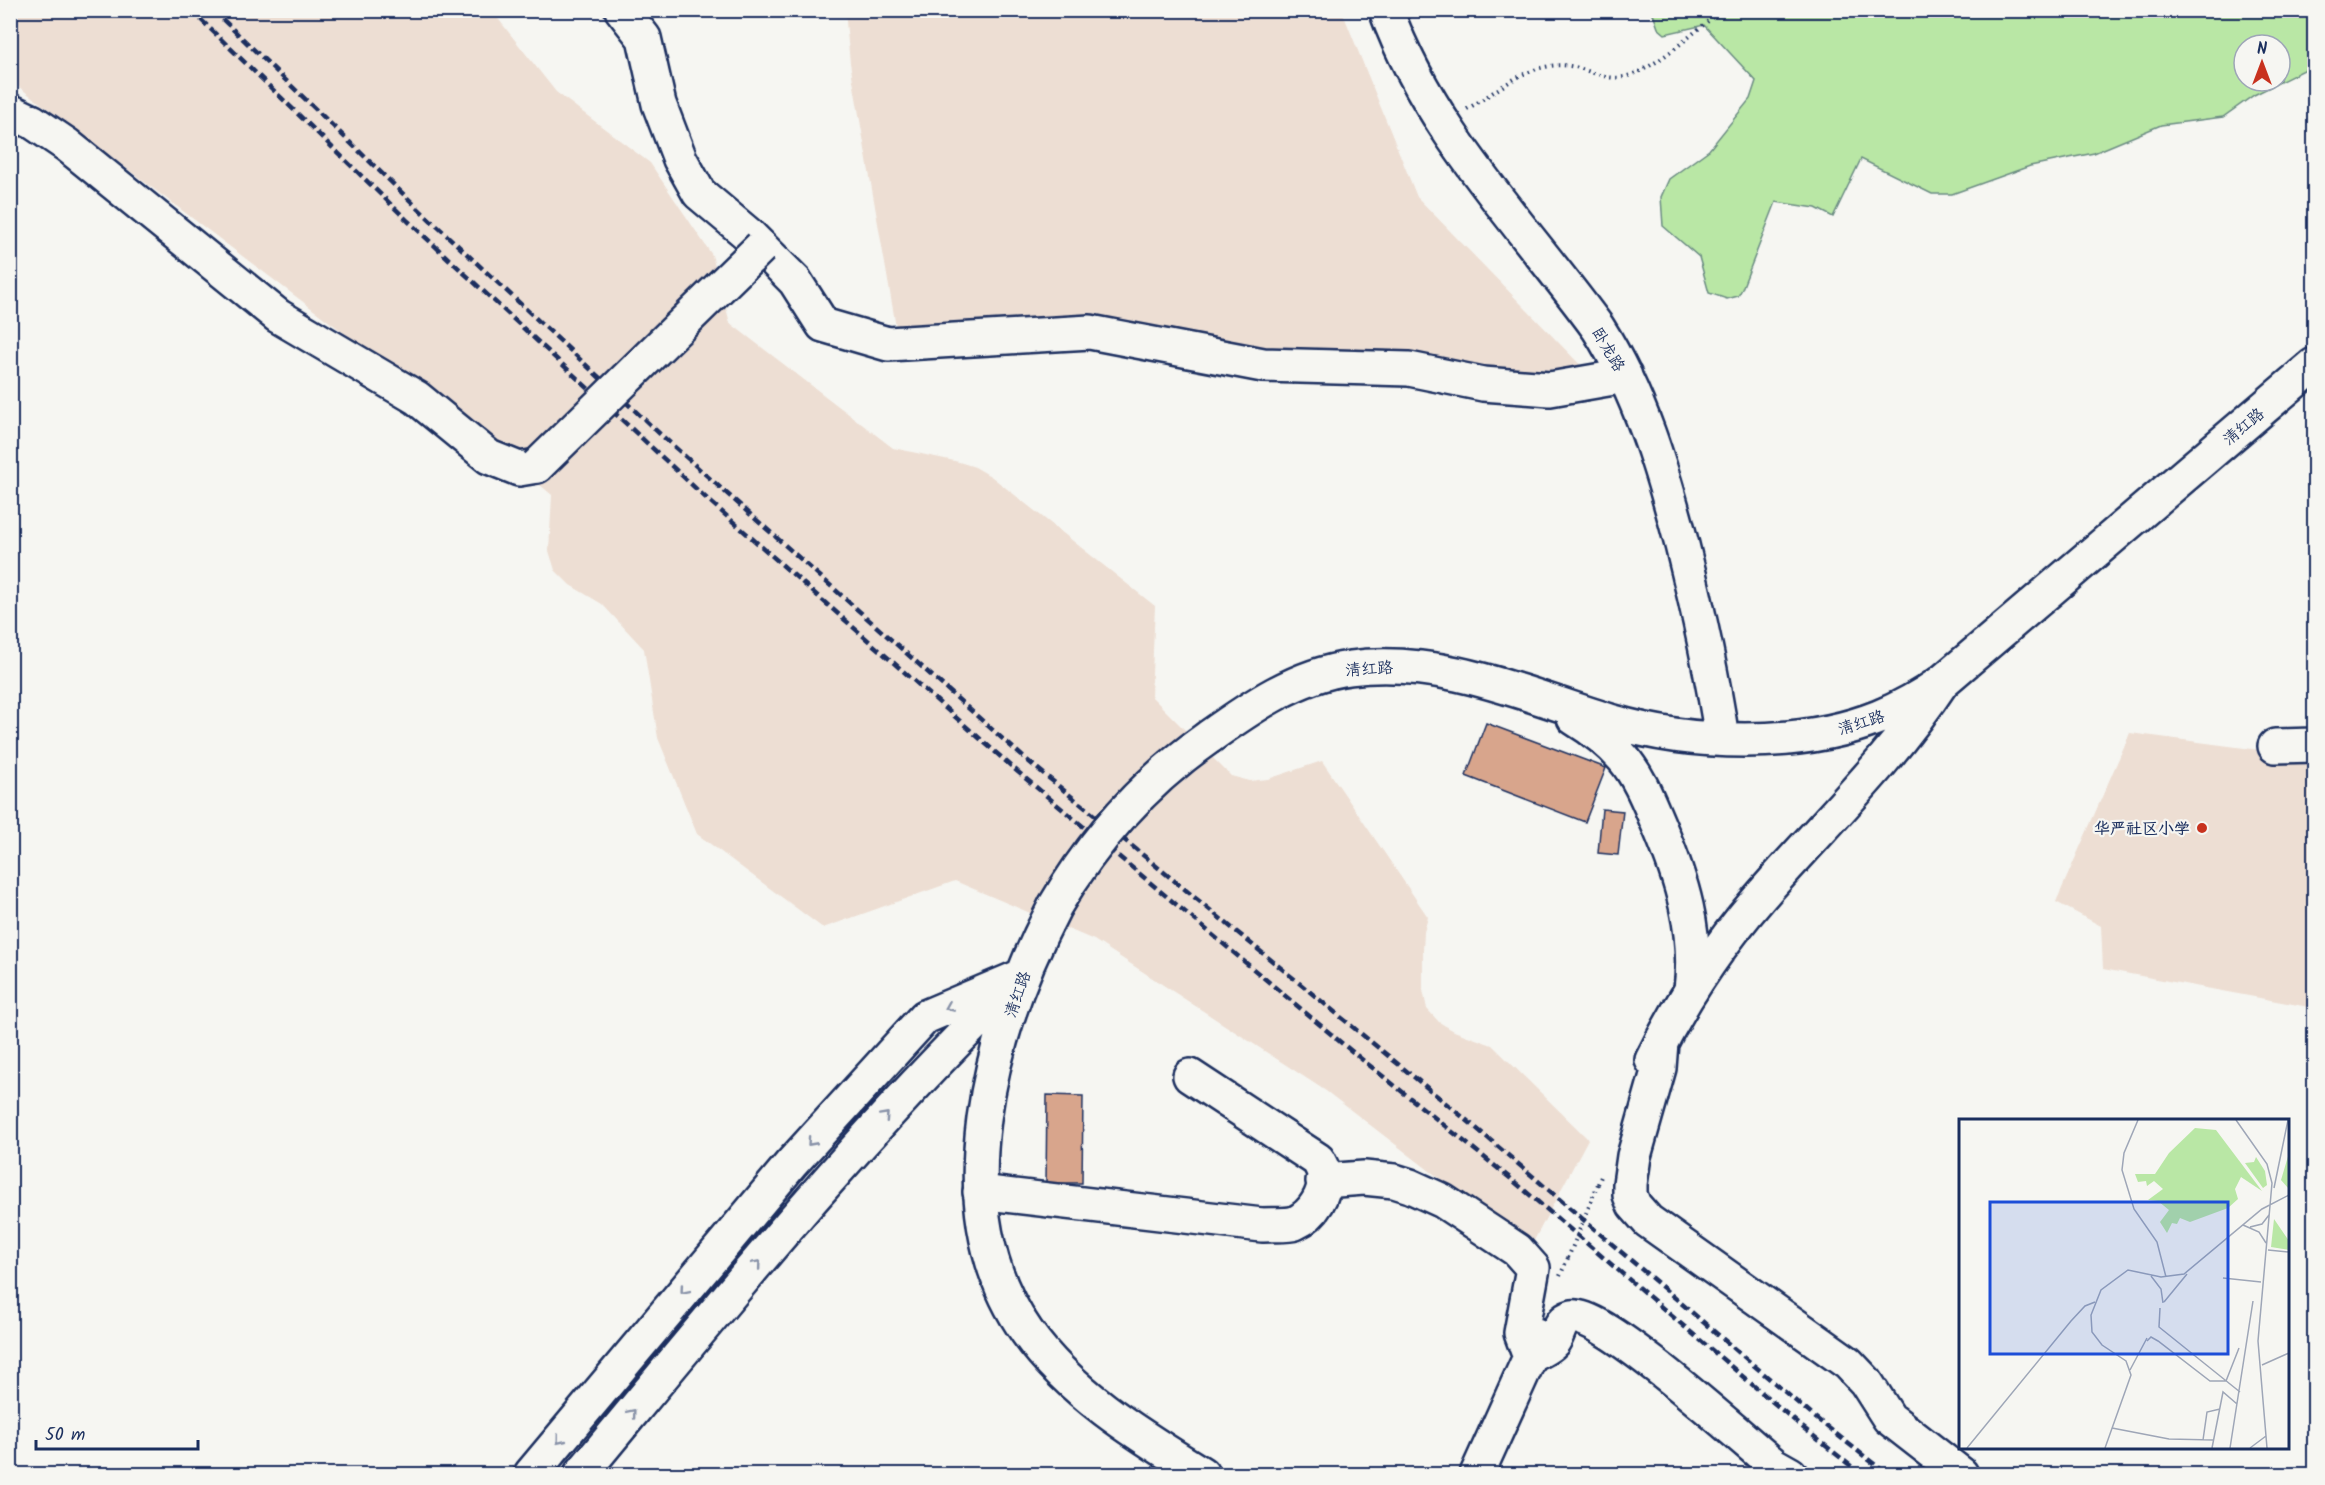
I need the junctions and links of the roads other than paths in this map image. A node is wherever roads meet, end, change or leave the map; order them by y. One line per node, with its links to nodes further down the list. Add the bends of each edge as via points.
1 (622, 10): 4 (main road, via 644,38 659,104 680,159 699,193)
2 (1386, 10): 6 (main road, 卧龙路, via 1407,63 1442,121 1585,310)
3 (10, 111): 4 (main road, bridge, via 67,145 278,316 417,398 489,457 519,469 537,466)
4 (761, 247): 6 (main road, via 795,281 823,326 888,344 1090,332 1263,365 1409,369 1483,384 1550,388)
5 (2314, 365): 7 (main road, 清红路)
6 (1625, 376): 9 (main road, 卧龙路, via 1643,418 1677,525 1707,651)
7 (1942, 682): 9 (main road, 清红路, via 1898,709 1852,727 1798,736); 13 (main road, via 1886,759 1747,913)
8 (1530, 694): 9 (main road, 清红路, via 1644,730); 12 (main road, 清红路, bridge, via 1468,676 1400,666 1349,668 1291,686 1235,719 1168,768 1114,822 1055,906); 13 (main road, via 1596,732 1623,758 1640,784 1670,851 1687,904 1694,948)
9 (1722, 738)
10 (2314, 745): 11 (main road)
11 (2275, 746)
12 (1022, 976): 18 (main road, 清红路, via 987,1103); 20 (main road, one-way to 20, via 925,1017 791,1164); 21 (main road, one-way to 12, via 878,1124)
13 (1691, 990): 14 (main road)
14 (1661, 1042): 16 (main road); 25 (main road, via 1659,1068 1634,1156 1630,1195 1634,1205 1648,1221 1848,1362 1889,1418)
15 (1190, 1076): 17 (main road, via 1318,1160)
16 (1629, 1108)
17 (1323, 1181): 18 (main road, via 1310,1214 1294,1224 1262,1225); 19 (main road, via 1364,1178 1410,1186 1443,1201 1517,1250 1533,1268 1521,1333)
18 (980, 1192): 22 (main road, 清红路, via 995,1274 1028,1334 1090,1398)
19 (1533, 1346): 23 (main road); 24 (main road, via 1553,1342 1561,1324 1572,1317 1584,1318 1646,1356 1774,1465)
20 (531, 1474)
21 (582, 1474)
22 (1202, 1474)
23 (1477, 1474)
24 (1790, 1474)
25 (1961, 1474)

